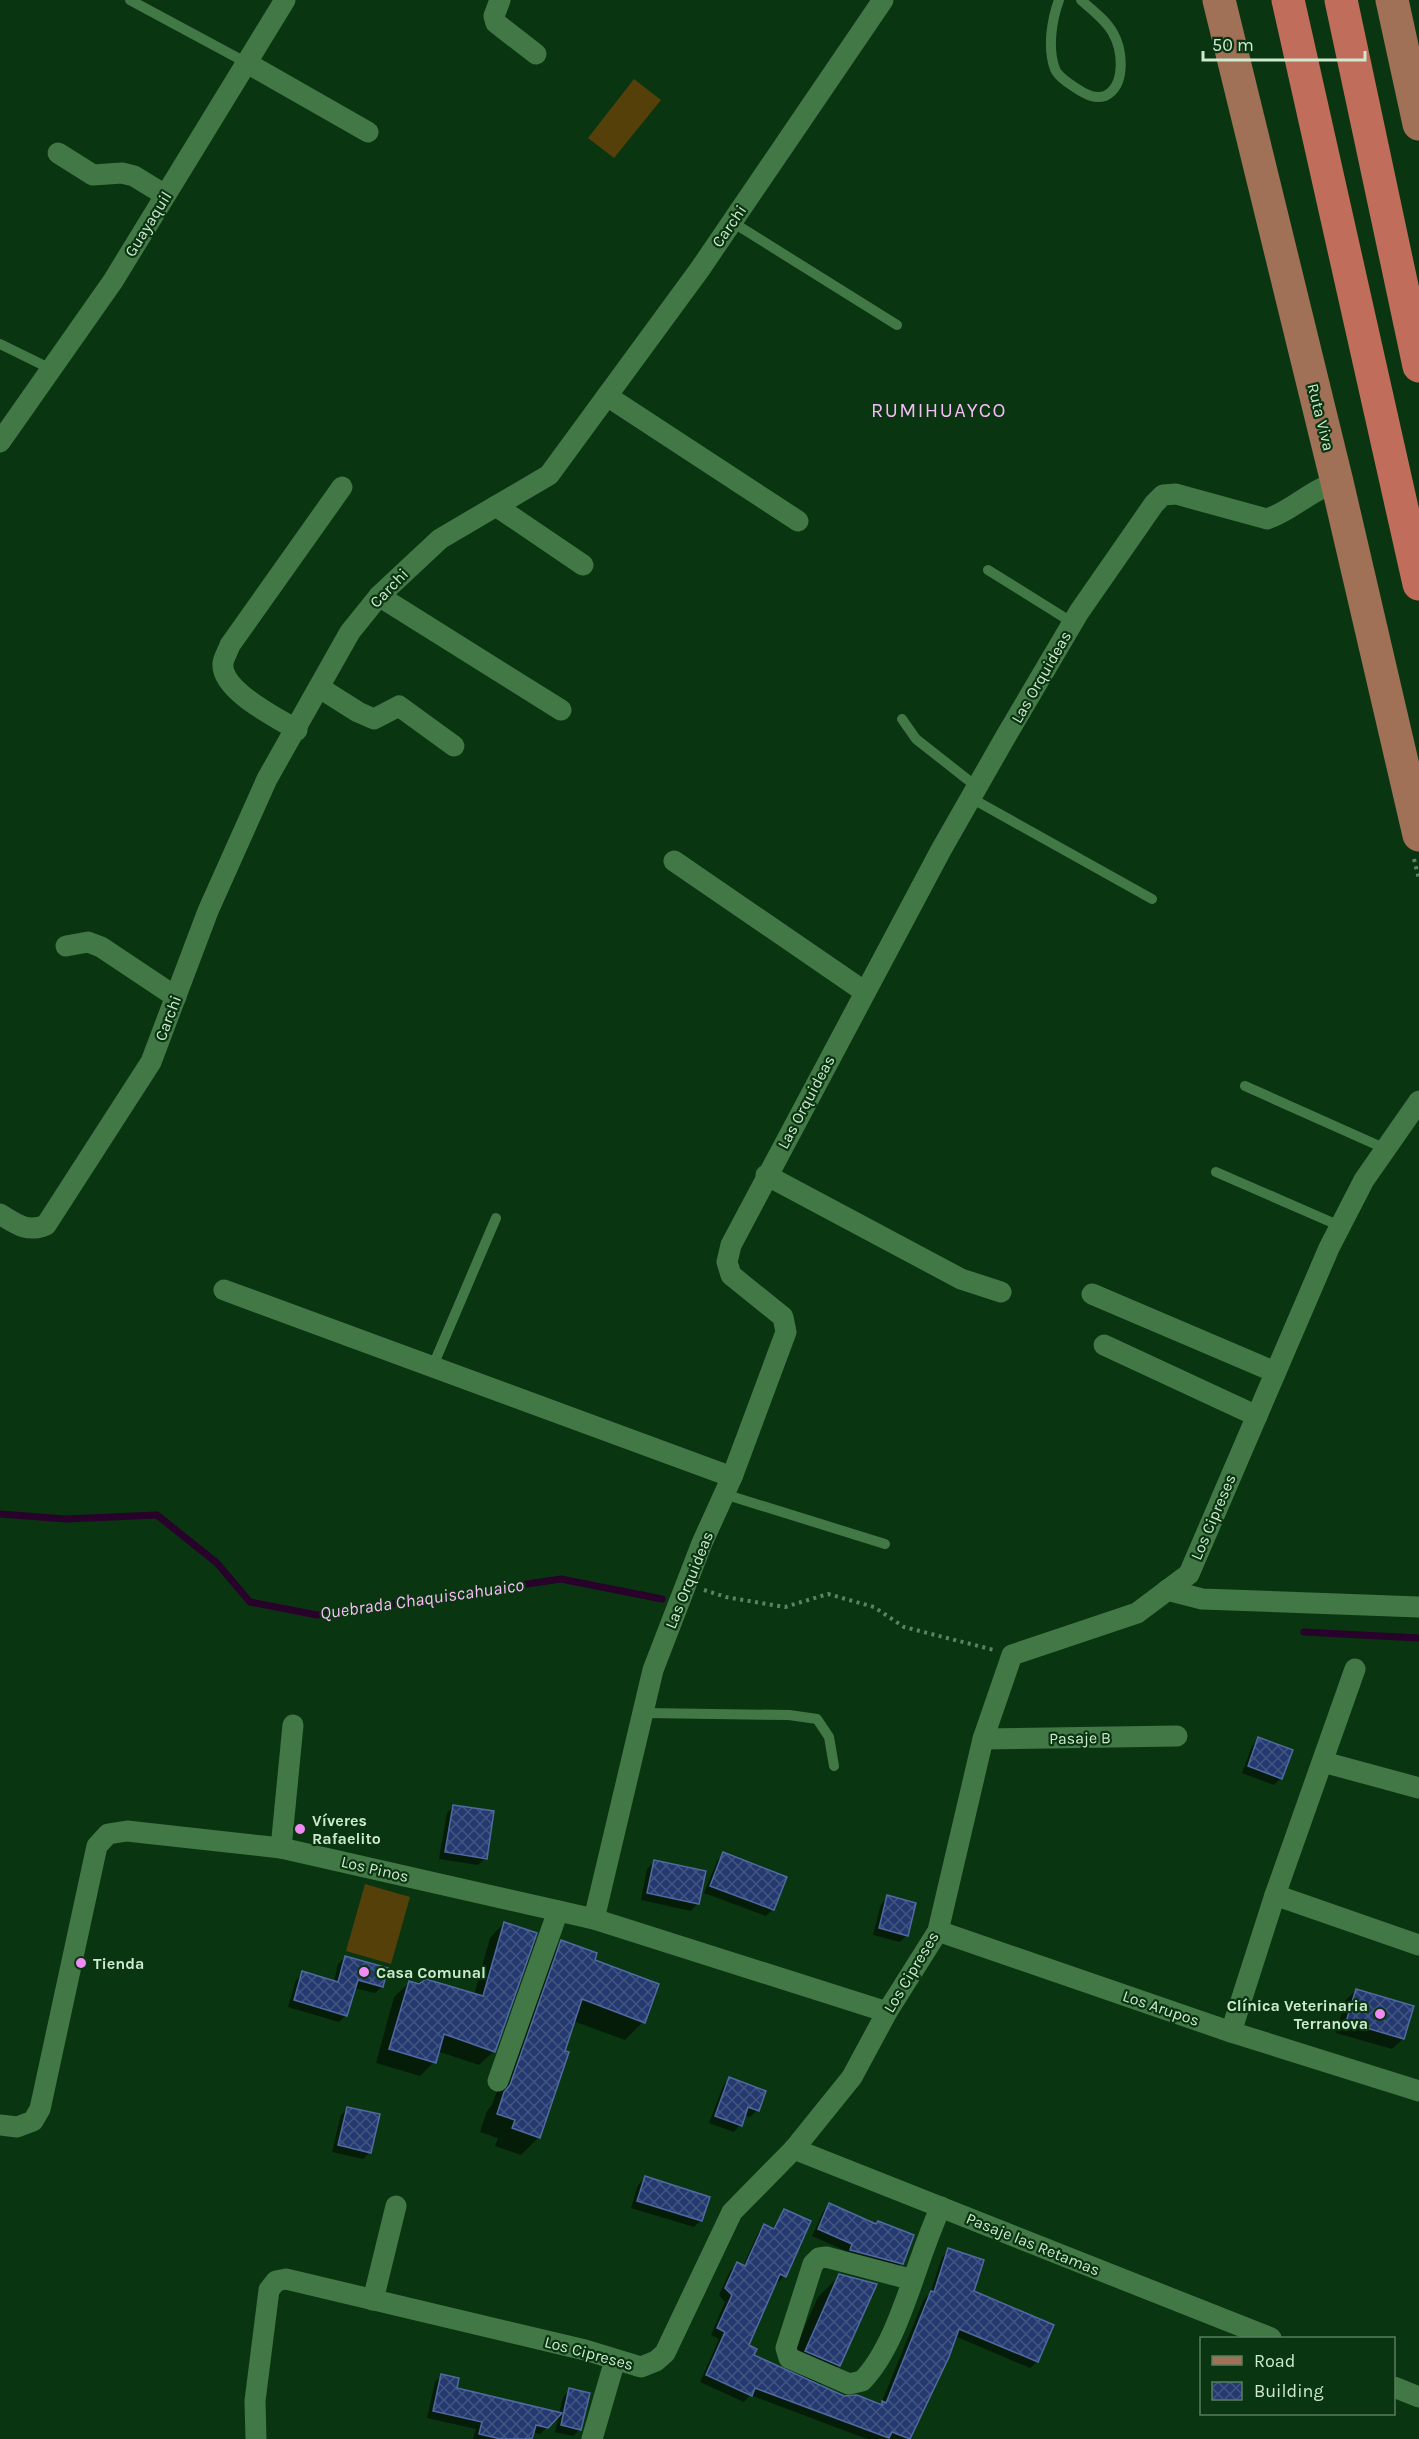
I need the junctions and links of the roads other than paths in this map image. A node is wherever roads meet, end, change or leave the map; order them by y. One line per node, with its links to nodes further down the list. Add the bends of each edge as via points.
1 (130, 0): 12 (lane)
2 (285, 0): 12 (street, Guayaquil)
3 (500, 0): 11 (street, via 494,16 496,23)
4 (883, 0): 17 (street, Carchi)
5 (1059, 0): 6 (lane, via 1051,44 1055,70 1089,96 1103,96 1114,89 1120,73 1120,55 1114,35)
6 (1081, 0)
7 (1219, 0): 24 (main road, Ruta Viva)
8 (1288, 0): 30 (highway)
9 (1341, 0): 20 (highway)
10 (1392, 0): 13 (main road)
11 (536, 54)
12 (248, 63): 14 (street); 16 (street, Guayaquil)
13 (1419, 124)
14 (368, 132)
15 (58, 153): 16 (street, via 93,175 123,172)
16 (165, 195): 21 (street, Guayaquil, via 113,282)
17 (732, 222): 18 (lane); 22 (street, Carchi)
18 (897, 325)
19 (0, 344): 21 (lane)
20 (1419, 366)
21 (51, 369): 23 (street, Guayaquil)
22 (607, 396): 26 (street, Carchi, via 549,475); 27 (street)
23 (0, 442)
24 (1337, 482): 32 (street, Las Orquideas, via 1267,519 1176,494 1163,495); 39 (main road, Ruta Viva)
25 (342, 487): 36 (street, via 230,645 223,664 234,689)
26 (495, 506): 28 (street); 31 (street, Carchi, via 440,539)
27 (798, 521)
28 (583, 566)
29 (988, 570): 32 (lane)
30 (1419, 584)
31 (379, 596): 33 (street, Carchi, via 351,632); 34 (street)
32 (1073, 623): 38 (street, Las Orquideas)
33 (320, 688): 36 (street, Carchi); 37 (street, via 374,719 393,707 406,709)
34 (561, 710)
35 (902, 719): 38 (lane, via 916,739)
36 (297, 730): 44 (street, Carchi, via 267,779 208,911)
37 (454, 746)
38 (974, 793): 41 (lane); 43 (street, Las Orquideas)
39 (1419, 835)
40 (674, 861): 43 (street)
41 (1152, 899)
42 (66, 946): 44 (street, via 88,942 102,947)
43 (865, 992): 49 (street, Las Orquideas)
44 (176, 997): 50 (street, Carchi, via 151,1062 46,1225 34,1230)
45 (1245, 1086): 47 (lane)
46 (1419, 1101): 47 (street, Los Cipreses)
47 (1386, 1149): 52 (street, Los Cipreses)
48 (1216, 1172): 52 (lane)
49 (766, 1175): 54 (street, via 962,1279); 60 (street, Las Orquideas, via 731,1245 727,1262 731,1275 783,1317 786,1332)
50 (0, 1214)
51 (496, 1218): 57 (lane)
52 (1340, 1226): 58 (street, Los Cipreses)
53 (224, 1290): 57 (street)
54 (1001, 1292)
55 (1092, 1294): 58 (street)
56 (1104, 1345): 59 (street)
57 (432, 1369): 60 (street)
58 (1275, 1372): 59 (street, Los Cipreses)
59 (1257, 1416): 62 (street, Los Cipreses, via 1189,1574)
60 (728, 1485): 61 (lane); 65 (street, Las Orquideas, via 653,1670)
61 (885, 1544)
62 (1167, 1590): 63 (street, via 1202,1599); 68 (street, Los Cipreses, via 1137,1613 1012,1655)
63 (1419, 1607)
64 (1355, 1669): 69 (street)
65 (645, 1713): 70 (lane, via 789,1715 817,1719 829,1737); 75 (street, Las Orquideas)
66 (293, 1725): 72 (street)
67 (1177, 1736): 68 (street, Pasaje B)
68 (983, 1739): 76 (street, Los Cipreses)
69 (1323, 1762): 71 (street); 73 (street)
70 (834, 1766)
71 (1419, 1788)
72 (281, 1848): 74 (street, Los Pinos); 82 (street, Los Pinos, via 127,1831 108,1834 97,1846 40,2109 33,2121 17,2127)
73 (1275, 1895): 77 (street); 79 (street)
74 (558, 1911): 75 (street, Los Pinos); 80 (street)
75 (594, 1919): 78 (street, Los Pinos)
76 (938, 1931): 78 (street, Los Cipreses); 79 (street, Los Arupos)
77 (1419, 1945)
78 (887, 2012): 83 (street, Los Cipreses, via 852,2077)
79 (1231, 2032): 81 (street, Los Arupos)
80 (498, 2081)
81 (1419, 2091)
82 (0, 2125)
83 (794, 2149): 85 (street, Pasaje las Retamas); 89 (street, Los Cipreses, via 732,2212 665,2353 641,2367)
84 (396, 2206): 87 (street)
85 (941, 2207): 86 (street); 88 (street, Pasaje las Retamas)
86 (913, 2280): 86 (street, via 881,2356 862,2381 849,2384 789,2358 786,2348 813,2264 819,2258)
87 (373, 2300): 89 (street, Los Cipreses); 92 (street, Los Cipreses, via 286,2279 276,2281 270,2290 257,2390)
88 (1268, 2337)
89 (615, 2360): 93 (street)
90 (1395, 2387): 91 (street)
91 (1419, 2397)
92 (256, 2439)
93 (592, 2439)

